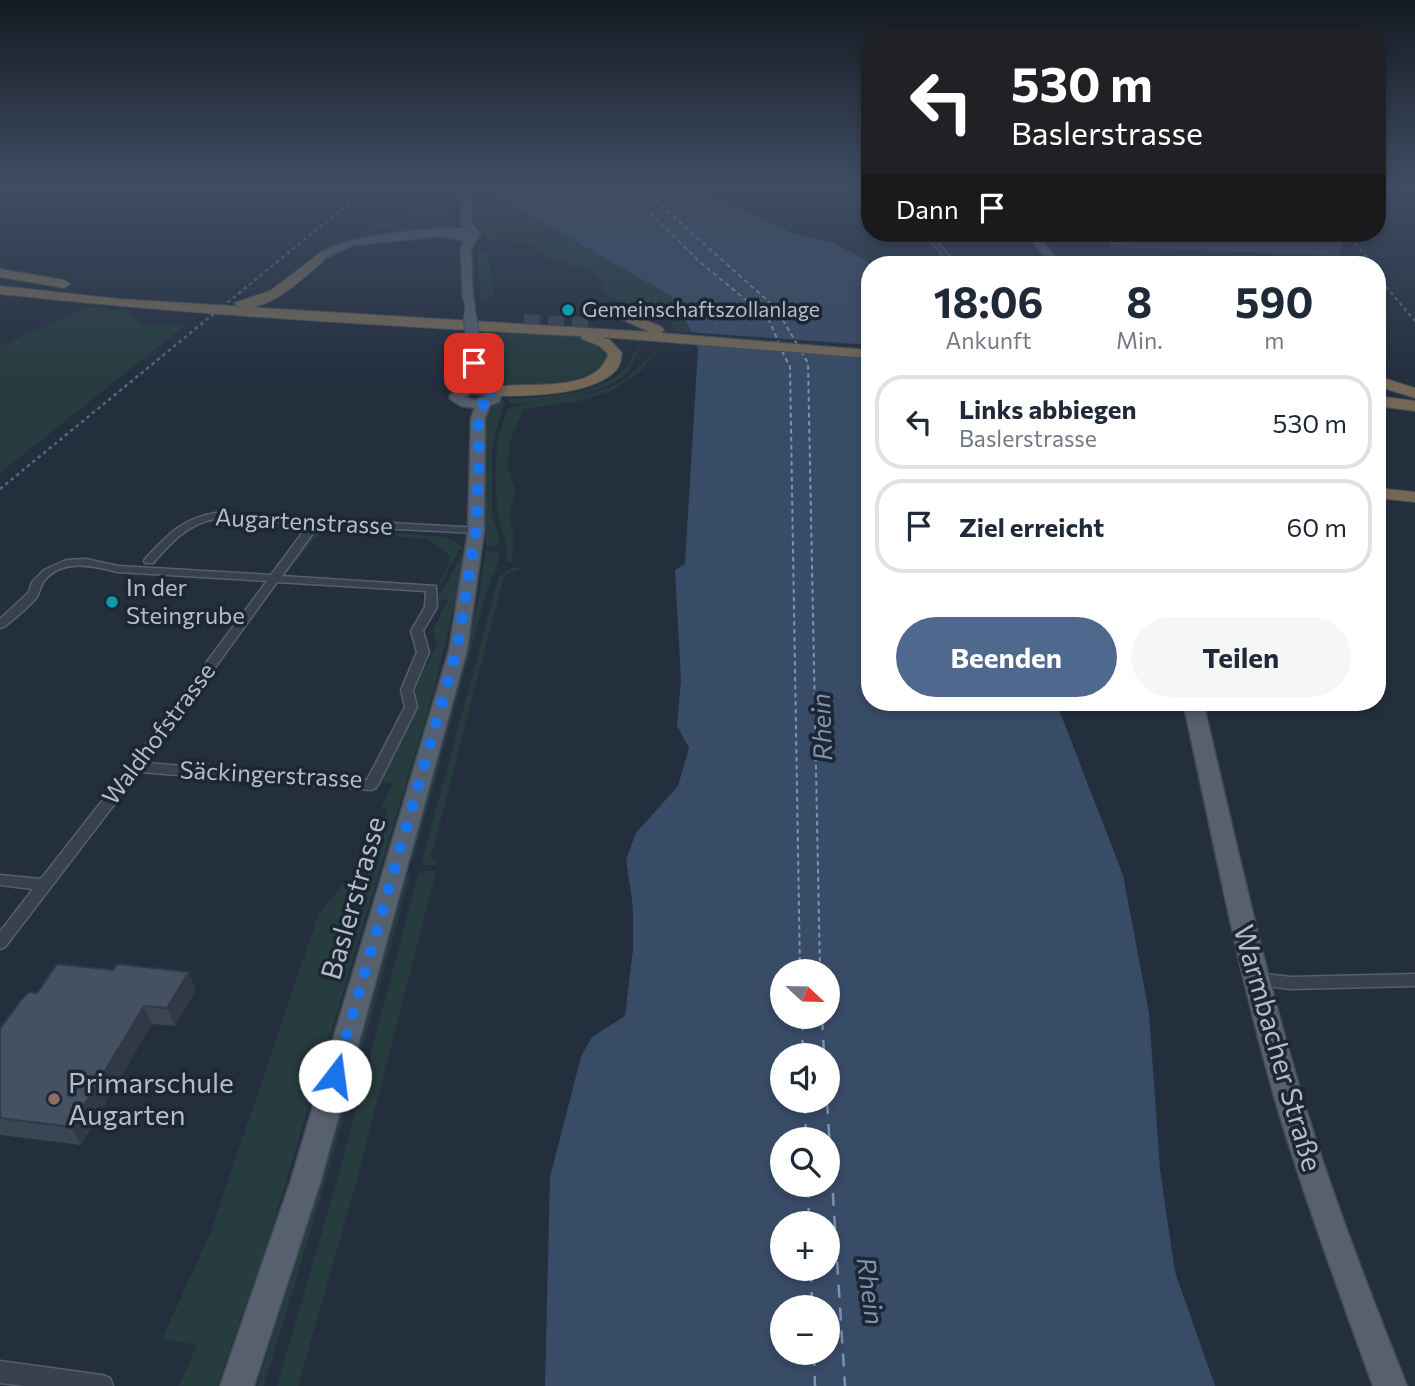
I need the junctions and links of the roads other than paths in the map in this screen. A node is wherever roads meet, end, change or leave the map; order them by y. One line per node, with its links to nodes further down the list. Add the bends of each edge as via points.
1 (334, 249): 4 (main road)
2 (341, 249): 4 (main road)
3 (463, 249): 14 (main road, bridge, via 469,299)
4 (324, 257): 8 (highway, via 270,298); 10 (highway, via 286,298 293,305)
5 (0, 271): 8 (highway)
6 (0, 278): 9 (highway)
7 (0, 290): 9 (highway)
8 (192, 301): 10 (highway)
9 (212, 309): 14 (highway)
10 (314, 310): 12 (highway)
11 (612, 310): 15 (highway)
12 (524, 321)
13 (591, 326): 15 (highway)
14 (479, 330): 15 (highway); 19 (main road); 24 (highway, via 586,336 610,346 616,357 605,373 577,383)
15 (667, 335): 16 (highway); 16 (highway); 24 (highway, via 636,344 621,369 597,382 559,392)
16 (809, 347): 17 (highway); 18 (highway)
17 (861, 349)
18 (861, 353)
19 (472, 382): 24 (main road); 24 (main road, via 456,397 466,404)
20 (1386, 384): 21 (highway)
21 (1415, 393)
22 (1386, 395): 23 (highway)
23 (1415, 398)
24 (487, 400): 30 (main road, Baslerstrasse)
25 (1386, 402): 26 (highway)
26 (1415, 406)
27 (1386, 496): 28 (highway)
28 (1415, 499)
29 (315, 523): 30 (street, Augartenstrasse); 31 (street, Augartenstrasse, via 198,517); 32 (street, Waldhofstrasse)
30 (476, 530): 43 (main road, Baslerstrasse, via 457,650 306,1180)
31 (149, 561)
32 (274, 577): 33 (street, via 117,569 76,561 61,564 36,583 35,592); 35 (street, Waldhofstrasse); 35 (street, Säckingerstrasse, via 432,588 431,607 417,631 423,652 407,690 411,707 371,785)
33 (0, 625)
34 (1195, 711): 39 (main road, Warmbacher Straße)
35 (136, 767): 37 (street, Waldhofstrasse)
36 (0, 880): 37 (street)
37 (45, 885): 38 (street, Waldhofstrasse)
38 (0, 943)
39 (1256, 979): 40 (street); 44 (main road, Warmbacher Straße, via 1310,1167)
40 (1415, 980)
41 (0, 1371): 42 (street)
42 (102, 1386)
43 (237, 1386)
44 (1390, 1386)

